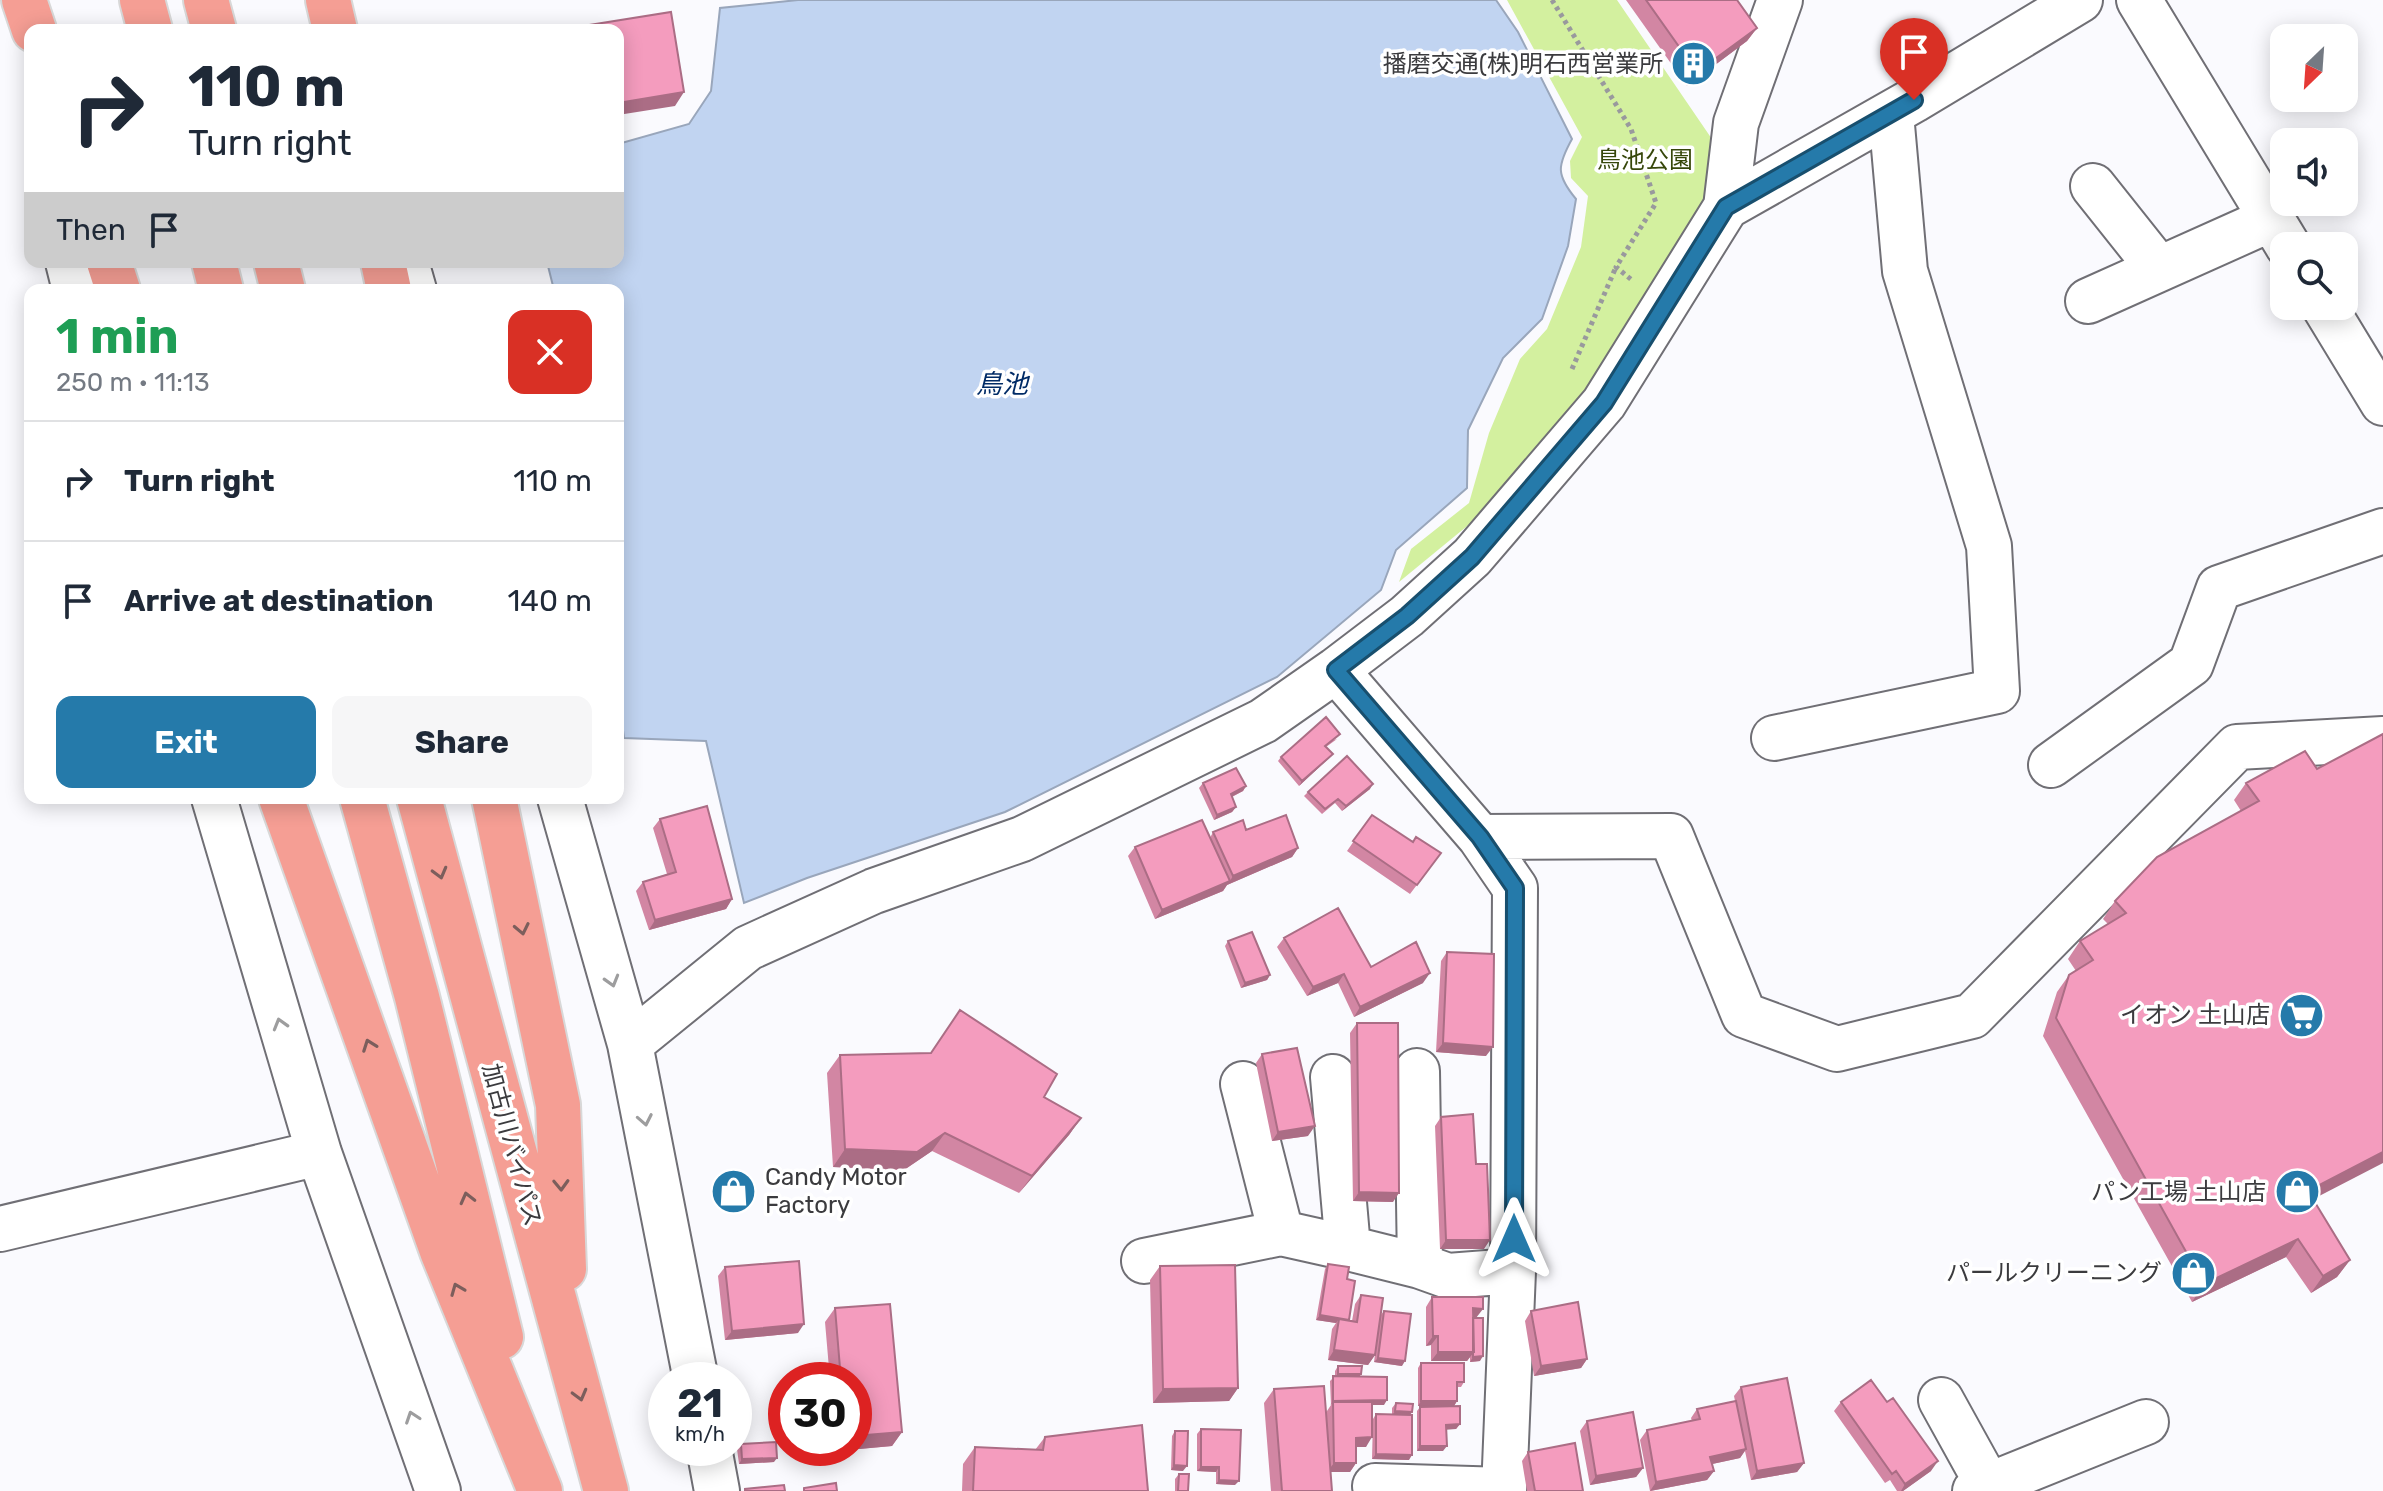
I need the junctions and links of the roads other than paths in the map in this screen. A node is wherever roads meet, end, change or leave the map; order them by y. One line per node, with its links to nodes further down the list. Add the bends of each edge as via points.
1 (24, 0): 8 (street); 9 (highway)
2 (142, 0): 10 (highway)
3 (206, 0): 11 (highway)
4 (330, 0): 12 (highway)
5 (1780, 0): 15 (street, via 1736,123)
6 (2080, 0): 13 (street)
7 (2139, 0): 16 (street)
8 (28, 24)
9 (32, 24)
10 (148, 24)
11 (212, 24)
12 (336, 24)
13 (1891, 114): 15 (street); 24 (street, via 1905,271 1989,546 1997,691)
14 (2093, 186): 18 (street)
15 (1726, 207): 23 (street, via 1604,403 1472,557)
16 (2280, 232)
17 (2270, 235): 18 (street)
18 (2159, 269): 19 (street)
19 (2088, 301)
20 (2333, 320): 21 (street)
21 (2383, 403)
22 (2383, 531): 26 (street, via 2219,588 2191,664)
23 (1336, 670): 33 (street); 34 (street, via 1263,721 1022,839 874,891 748,948)
24 (1774, 738)
25 (2383, 739): 33 (street, via 2237,747 1972,1016 1837,1049 1744,1015 1671,836)
26 (2051, 765)
27 (216, 804): 38 (street, one-way to 27)
28 (283, 804): 54 (highway, one-way to 28, via 442,1251)
29 (364, 804): 54 (highway, one-way to 29)
30 (421, 804): 45 (highway, 加古川バイパス, one-way to 45)
31 (495, 804): 45 (highway, one-way to 45, via 558,1105)
32 (562, 804): 34 (street, one-way to 34)
33 (1480, 837): 44 (street, via 1515,888)
34 (630, 1044): 46 (street, one-way to 46)
35 (1417, 1071): 43 (street)
36 (1333, 1077): 41 (street)
37 (1243, 1084): 40 (street)
38 (319, 1153): 39 (street); 53 (street, one-way to 38)
39 (0, 1229)
40 (1281, 1233): 41 (street); 42 (street)
41 (1348, 1248): 43 (street)
42 (1144, 1261)
43 (1420, 1266): 44 (street, via 1448,1276)
44 (1513, 1271): 52 (street)
45 (567, 1348): 55 (highway, 加古川バイパス, one-way to 55)
46 (692, 1362)
47 (1941, 1400): 51 (street)
48 (2146, 1422): 51 (street)
49 (712, 1466): 56 (street)
50 (1375, 1486): 52 (street)
51 (1981, 1488)
52 (1504, 1490)
53 (438, 1491)
54 (540, 1491)
55 (606, 1491)
56 (717, 1491)

